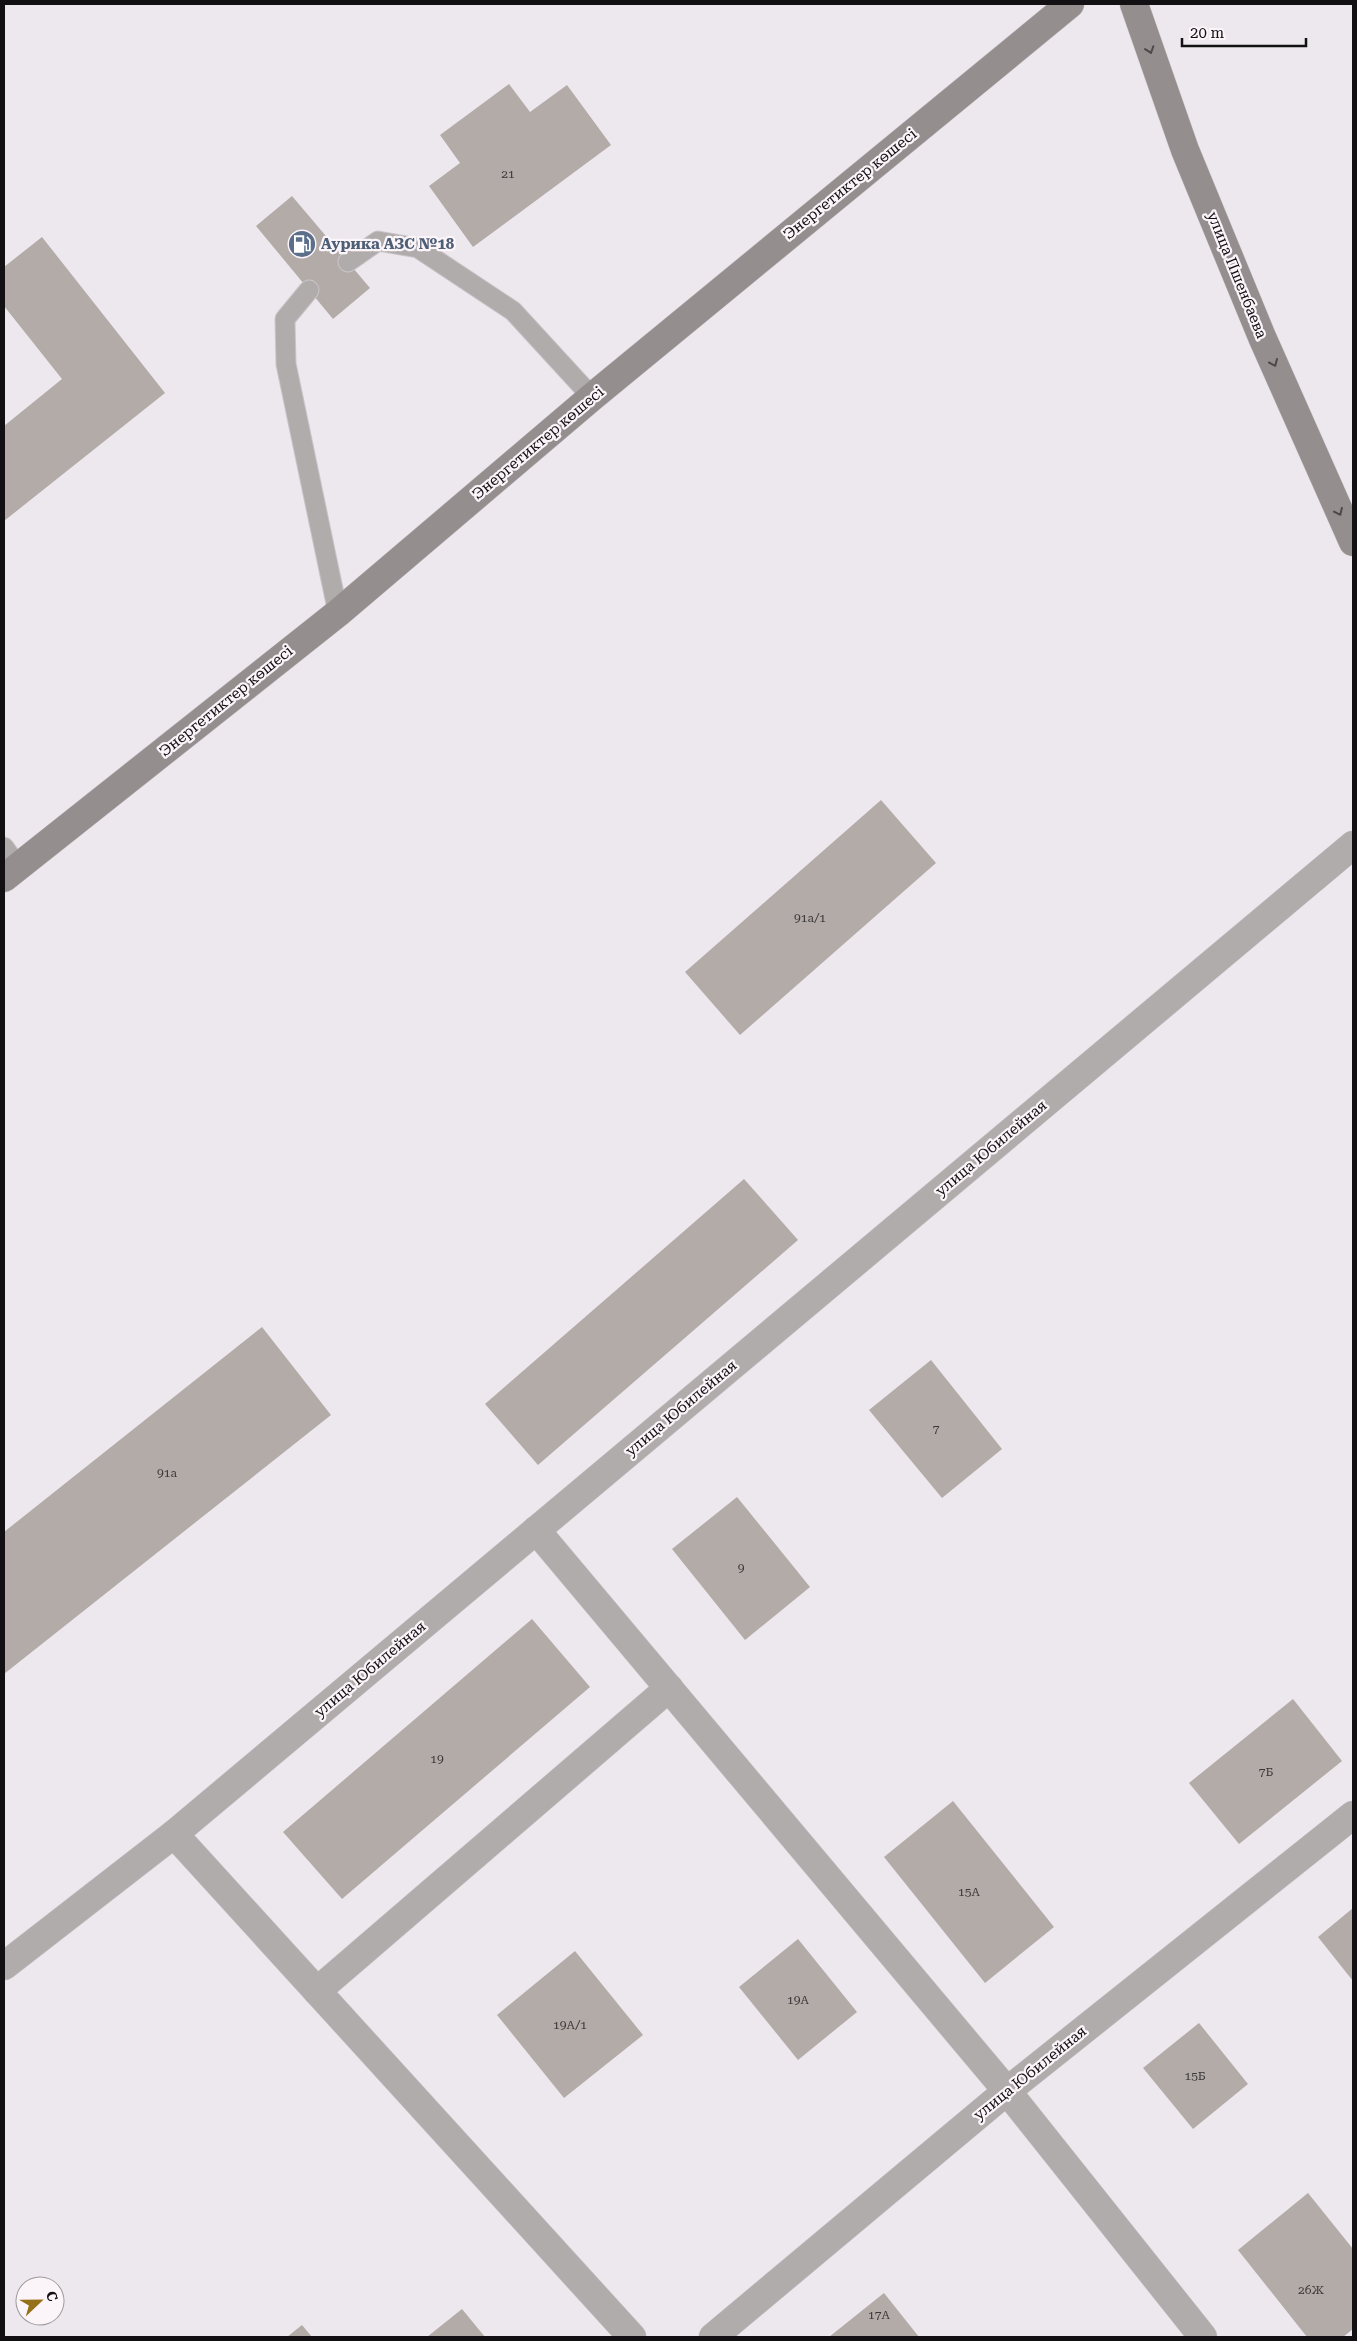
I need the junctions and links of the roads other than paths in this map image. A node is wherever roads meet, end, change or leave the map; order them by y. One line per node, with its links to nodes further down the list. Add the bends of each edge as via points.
1 (1070, 4): 5 (main road, Энергетиктер көшесі)
2 (1134, 4): 6 (main road, улица Пшенбаева, one-way to 6, via 1185,150 1262,337)
3 (348, 262): 5 (lane, via 378,241 418,248 513,311)
4 (309, 290): 7 (lane, via 285,318 286,364)
5 (592, 397): 7 (main road, Энергетиктер көшесі)
6 (1353, 542)
7 (338, 612): 9 (main road, Энергетиктер көшесі)
8 (1353, 846): 10 (street, улица Юбилейная)
9 (9, 864)
10 (536, 1530): 11 (street); 13 (street, улица Юбилейная)
11 (669, 1688): 15 (street); 16 (street)
12 (1353, 1815): 16 (street, улица Юбилейная)
13 (174, 1834): 14 (street, улица Юбилейная); 15 (street)
14 (4, 1966)
15 (317, 1991): 17 (street)
16 (1007, 2091): 18 (street, улица Юбилейная); 19 (street)
17 (632, 2337)
18 (713, 2337)
19 (1203, 2337)

